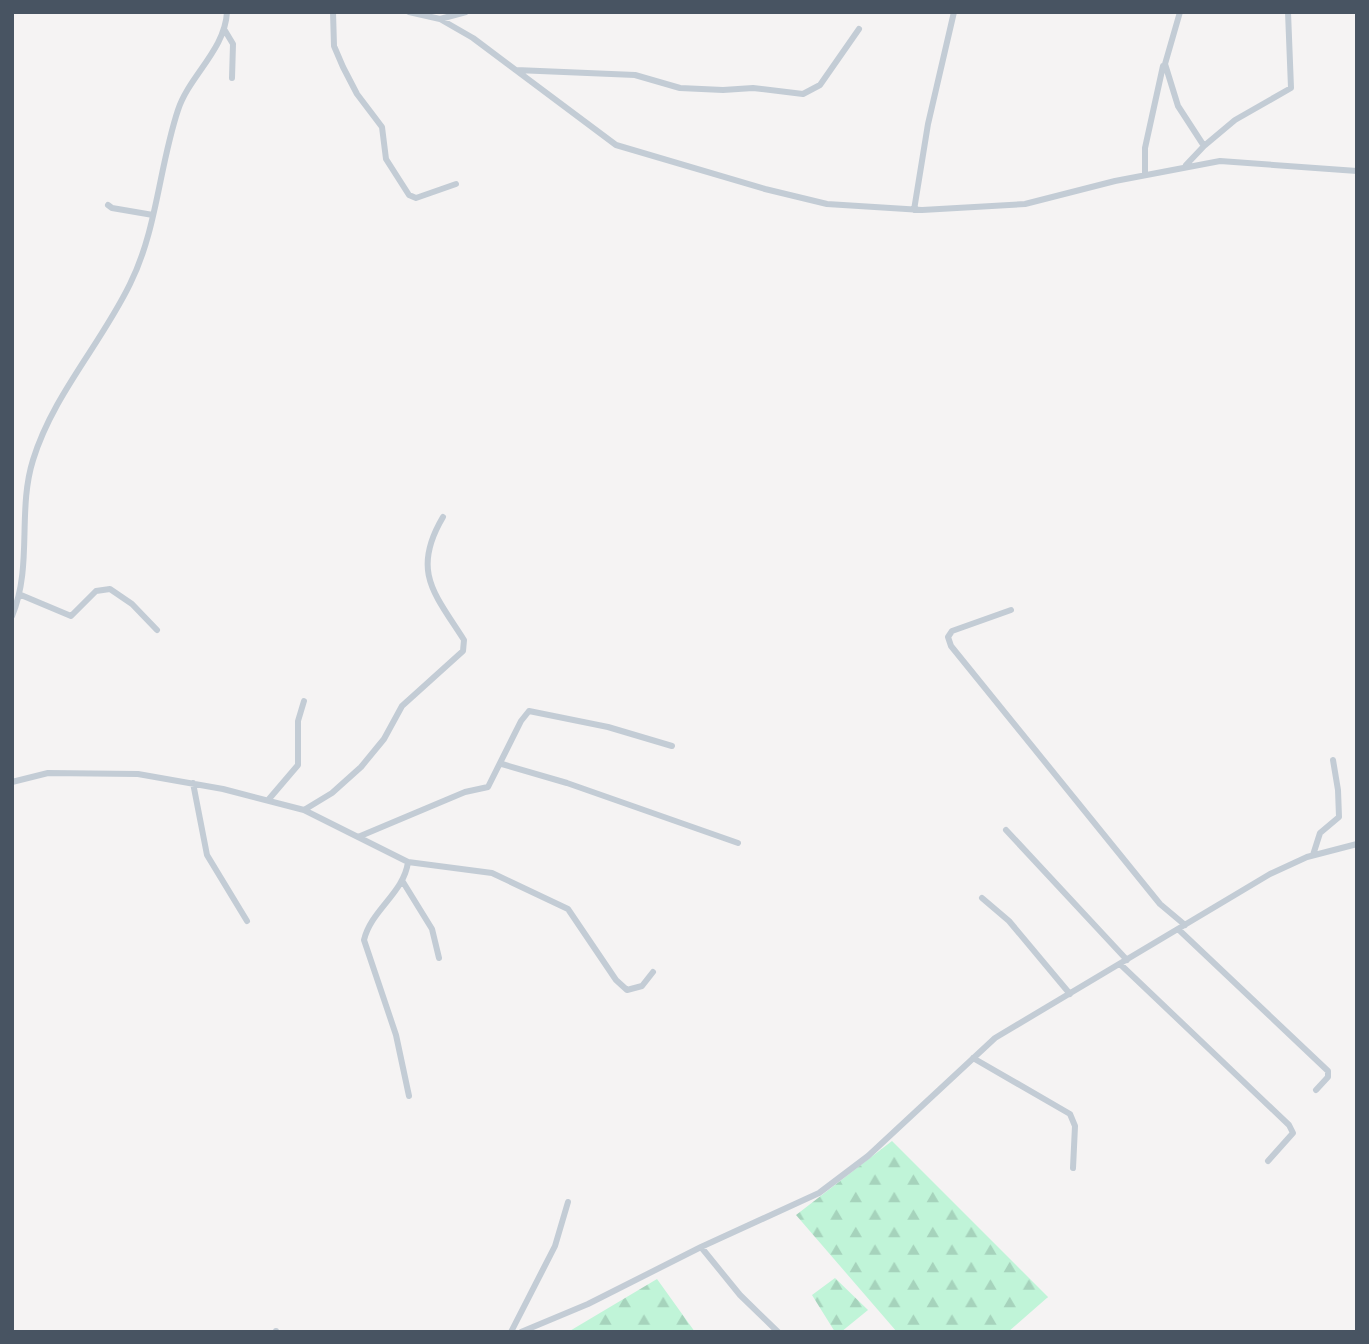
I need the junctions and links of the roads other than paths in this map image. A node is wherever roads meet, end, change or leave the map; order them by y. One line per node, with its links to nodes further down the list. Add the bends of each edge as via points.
1 (227, 12): 9 (street)
2 (333, 12): 18 (street, via 334,46 357,94 382,127 386,159 409,195 416,198)
3 (409, 12): 8 (street)
4 (466, 12): 8 (street)
5 (954, 12): 20 (street)
6 (1180, 12): 11 (street)
7 (1288, 12): 14 (street, via 1291,88 1235,120)
8 (440, 19): 12 (street)
9 (225, 29): 13 (street, via 233,44); 21 (street, via 177,111)
10 (859, 29): 12 (street, via 820,85 803,94 753,88 680,88 635,75)
11 (1165, 59): 14 (street, via 1175,100); 17 (street, via 1145,148)
12 (514, 70): 20 (street, via 602,136 631,150 827,204)
13 (232, 78)
14 (1204, 146): 15 (street)
15 (1186, 165): 16 (street, via 1237,161); 17 (street)
16 (1357, 171)
17 (1145, 174): 20 (street, via 1032,203)
18 (456, 184)
19 (108, 205): 21 (street)
20 (914, 210)
21 (153, 215): 23 (street, via 129,286 37,449 29,479)
22 (443, 517): 34 (street, via 430,544 428,578 464,640 463,650 402,706 361,767)
23 (21, 595): 25 (street); 26 (street, via 69,616 96,591 106,588 123,597)
24 (1011, 610): 44 (street, via 952,631 948,637 951,646)
25 (12, 616)
26 (157, 630)
27 (304, 701): 33 (street, via 298,721 298,765)
28 (672, 746): 30 (street, via 529,711)
29 (1333, 760): 39 (street, via 1339,817 1320,833)
30 (502, 764): 36 (street, via 486,788 458,794); 37 (street)
31 (12, 782): 32 (street, via 63,772 138,774)
32 (193, 783): 33 (street); 43 (street, via 207,855)
33 (270, 799): 34 (street)
34 (304, 810): 36 (street)
35 (1006, 830): 46 (street)
36 (358, 837): 40 (street)
37 (738, 843)
38 (1357, 845): 39 (street)
39 (1313, 855): 44 (street, via 1251,884)
40 (408, 862): 41 (street); 48 (street, via 492,873 563,905 620,987 642,986)
41 (403, 881): 45 (street, via 432,929); 52 (street, via 364,940 396,1035)
42 (982, 898): 49 (street, via 1006,918)
43 (247, 921)
44 (1181, 927): 46 (street); 51 (street, via 1328,1072)
45 (439, 958)
46 (1127, 960): 47 (street)
47 (1120, 964): 49 (street); 53 (street, via 1289,1125 1291,1139)
48 (653, 972)
49 (1070, 994): 50 (street, via 995,1038)
50 (973, 1058): 54 (street, via 1070,1114 1075,1126); 56 (street, via 868,1156 819,1193)
51 (1316, 1090)
52 (409, 1096)
53 (1268, 1161)
54 (1073, 1168)
55 (568, 1202): 57 (street, via 555,1246)
56 (701, 1247): 58 (street, via 589,1304); 59 (street)
57 (511, 1332)
58 (521, 1332)
59 (778, 1332)

